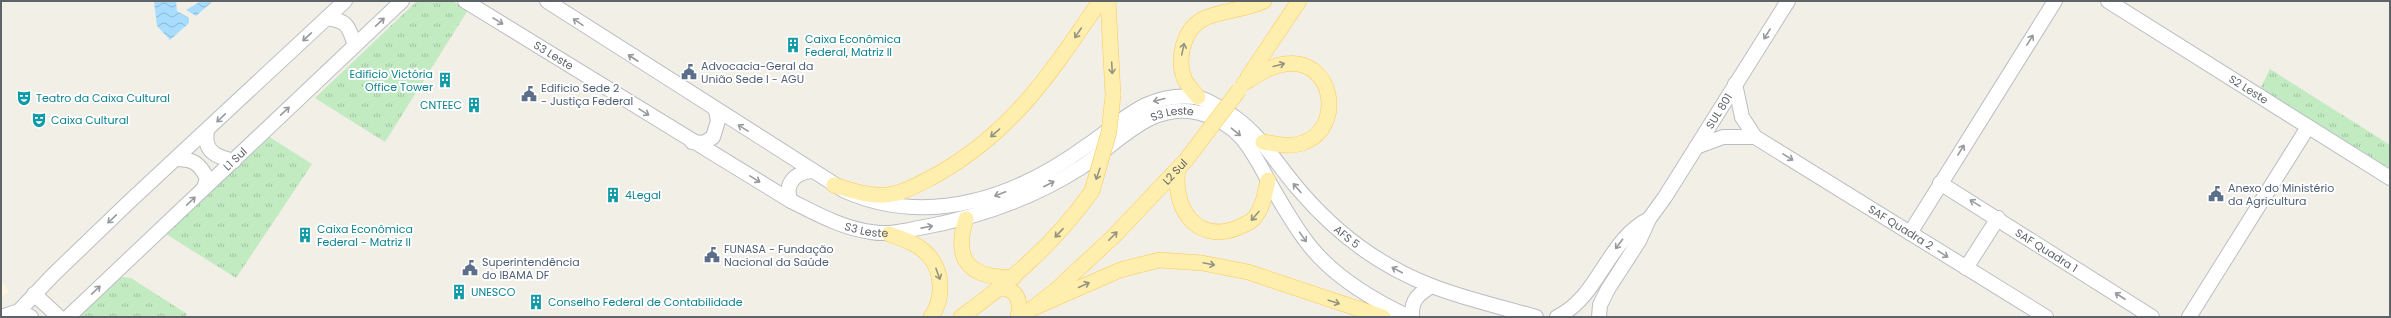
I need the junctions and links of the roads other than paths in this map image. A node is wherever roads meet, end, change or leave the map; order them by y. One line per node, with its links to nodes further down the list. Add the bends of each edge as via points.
1 (345, 1): 12 (street)
2 (402, 1): 13 (street, L1 Sul, one-way to 2)
3 (465, 1): 21 (street, S3 Leste, one-way to 21)
4 (546, 1): 17 (street, S3 Leste, one-way to 4)
5 (1100, 1): 31 (main road, one-way to 31, via 1047,78 1024,105 998,132 964,159 915,186 893,194 860,193)
6 (1108, 1): 42 (main road, one-way to 42, bridge, via 1113,94 1109,132 1092,191 1073,218)
7 (1264, 1): 16 (main road, one-way to 7, via 1185,80 1181,64 1183,47 1192,28 1203,19)
8 (1299, 1): 15 (main road, L2 Sul)
9 (1788, 1): 14 (street, SUL 801, one-way to 14)
10 (2055, 1): 30 (street, one-way to 10)
11 (2108, 1): 18 (street, S2 Leste)
12 (327, 18): 13 (street, via 348,25); 19 (street, one-way to 19)
13 (355, 45): 25 (street, L1 Sul, one-way to 13)
14 (1735, 84): 20 (street, SAF Quadra 2, via 1742,117); 23 (street, SUL 801)
15 (1242, 86): 22 (main road, one-way to 22, via 1268,68 1286,63 1308,67 1316,72 1328,88 1328,113 1323,126 1314,136 1295,146); 26 (main road, L2 Sul, bridge)
16 (1198, 97): 22 (street, AFS 5, via 1235,116); 31 (street, S3 Leste, one-way to 31, via 1171,97 1140,106 1054,169 987,199 949,207 912,209 869,200)
17 (716, 111): 21 (street, via 718,121 713,137 704,142); 27 (street, S3 Leste, one-way to 17)
18 (2308, 127): 28 (street, S2 Leste); 62 (street)
19 (207, 132): 24 (street); 25 (street, via 205,140 209,150 216,156)
20 (1755, 137): 23 (street, via 1723,137); 37 (street, SAF Quadra 2, one-way to 37)
21 (692, 142): 33 (street, S3 Leste, one-way to 33)
22 (1263, 142): 43 (street, AFS 5, one-way to 22, via 1361,249 1337,230 1287,176)
23 (1696, 147): 36 (street, SUL 801)
24 (176, 159): 32 (street, via 195,161 201,167 207,178); 45 (street, one-way to 45)
25 (234, 160): 32 (street, L1 Sul)
26 (1182, 165): 29 (main road, one-way to 26, via 1261,208 1254,219 1230,230 1215,232 1198,226 1185,214 1176,185); 46 (main road, L2 Sul, one-way to 26, via 1114,236)
27 (812, 171): 31 (street, S3 Leste); 33 (street, via 797,174 792,180 788,190)
28 (2390, 178)
29 (1268, 180): 35 (street, S3 Leste, one-way to 29, via 1014,202 1056,181 1080,168 1146,119 1178,110 1201,113 1225,124 1238,134 1253,151); 55 (street, one-way to 55, via 1310,246 1333,269 1373,298)
30 (1940, 183): 34 (street, SAF Quadra 1, one-way to 30); 37 (street)
31 (834, 185)
32 (204, 188): 50 (street, L1 Sul, one-way to 32)
33 (791, 201): 38 (street, S3 Leste, via 847,227)
34 (1998, 218): 40 (street); 61 (street, SAF Quadra 1, one-way to 34)
35 (966, 219): 38 (street, S3 Leste, one-way to 35); 42 (main road, via 960,246 968,265 989,276)
36 (1649, 219): 39 (street, SUL 801, one-way to 39, via 1626,235); 41 (street, SUL 801, via 1639,241)
37 (1910, 233): 40 (street, SAF Quadra 2, one-way to 40)
38 (889, 234): 51 (main road, one-way to 51, via 913,244 930,256 940,277 941,292 937,309)
39 (1608, 260): 41 (street); 58 (street, SUL 801, via 1583,296 1564,314)
40 (1966, 268): 60 (street, SAF Quadra 2)
41 (1621, 269): 59 (street, SUL 801, via 1600,305)
42 (1014, 277): 44 (main road)
43 (1432, 286): 56 (street, via 1412,302); 57 (street, AFS 5)
44 (1001, 288): 52 (main road); 53 (main road, via 1013,291 1018,297)
45 (34, 294): 47 (street); 49 (street)
46 (1036, 307): 53 (main road, L2 Sul); 54 (main road, one-way to 54, via 1120,270 1159,260 1202,263 1248,272)
47 (25, 314): 48 (street)
48 (1, 317)
49 (59, 317)
50 (68, 317)
51 (931, 317)
52 (961, 317)
53 (1020, 317)
54 (1383, 317)
55 (1409, 317)
56 (1412, 317)
57 (1536, 317)
58 (1557, 317)
59 (1599, 317)
60 (2046, 317)
61 (2152, 317)
62 (2190, 317)

